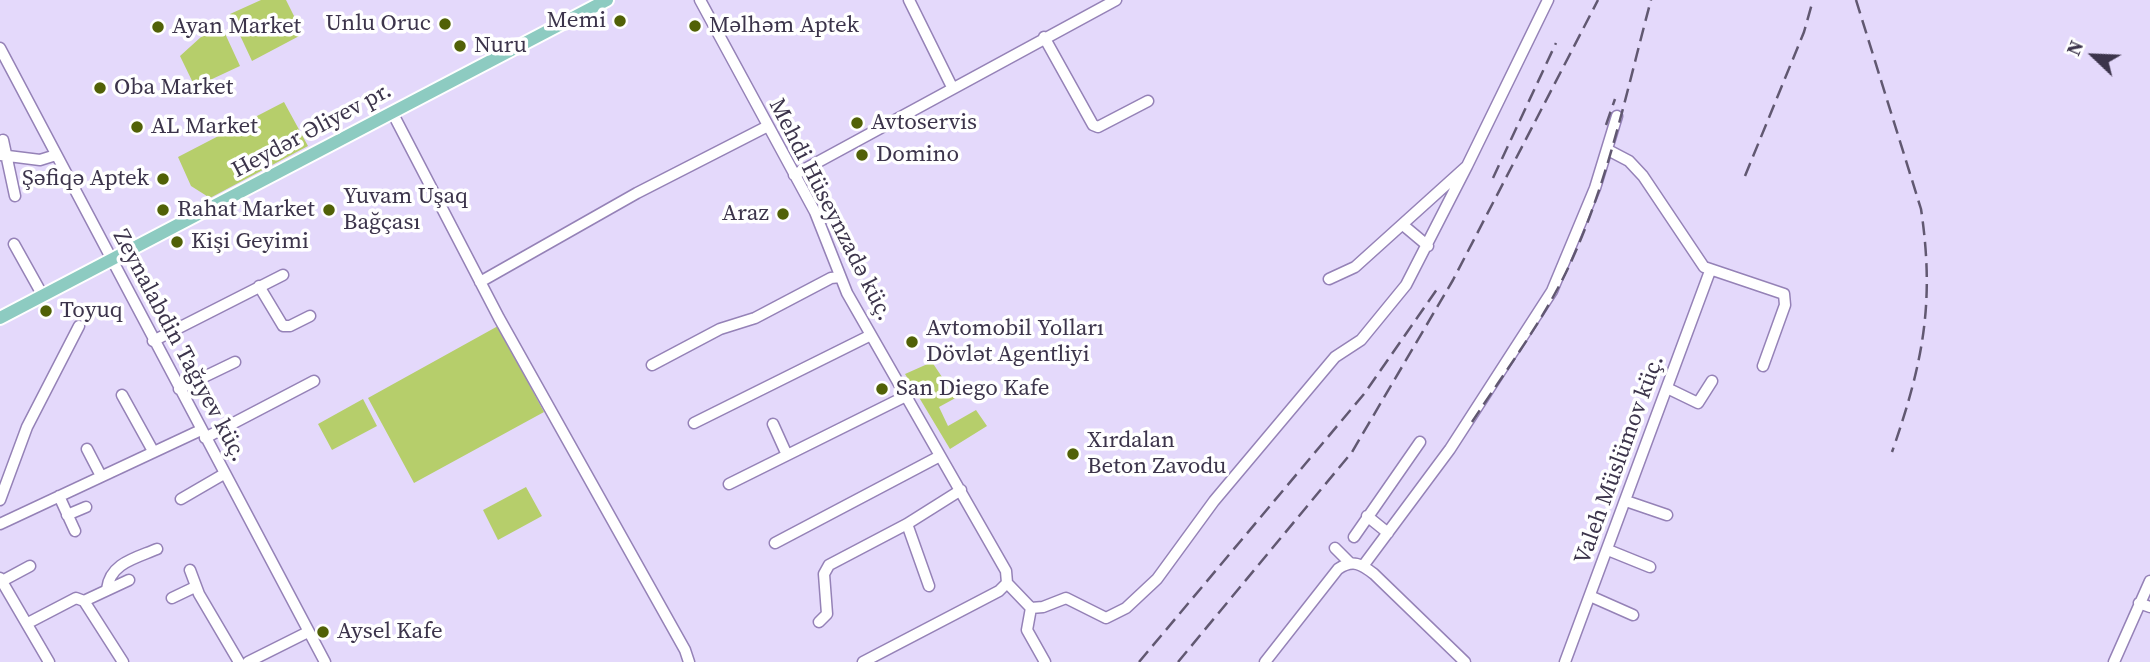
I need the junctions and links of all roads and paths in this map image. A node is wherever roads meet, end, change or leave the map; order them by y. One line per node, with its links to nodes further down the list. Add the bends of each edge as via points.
1 (607, 0): 10 (main road, Heydər Əliyev pr.)
2 (700, 0): 12 (street, Mehdi Hüseynzadə küç.)
3 (909, 0): 8 (street)
4 (1116, 0): 6 (street)
5 (1548, 0): 17 (street)
6 (1044, 37): 8 (street); 9 (street, via 1093,125 1098,127)
7 (0, 48): 16 (street, Zeynalabdin Tağıyev küç.)
8 (952, 87): 18 (street)
9 (1148, 101)
10 (392, 113): 23 (main road, Heydər Əliyev pr.); 28 (street)
11 (1617, 116): 14 (street)
12 (768, 126): 18 (street, Mehdi Hüseynzadə küç.); 28 (street)
13 (2, 140): 15 (street)
14 (1608, 150): 24 (street, via 1636,167 1695,257); 68 (street, via 1552,291 1450,449)
15 (3, 155): 16 (street, via 40,160); 19 (street)
16 (56, 155): 23 (street, Zeynalabdin Tağıyev küç.)
17 (1467, 166): 20 (street); 22 (street)
18 (794, 175): 26 (street, Mehdi Hüseynzadə küç., via 815,212)
19 (15, 195)
20 (1403, 225): 22 (street); 27 (street, via 1355,267)
21 (14, 244): 30 (street)
22 (1428, 246): 91 (street, via 1406,285 1361,340 1335,357 1214,502 1157,579 1126,608 1106,618 1066,598)
23 (110, 261): 30 (main road, Heydər Əliyev pr.); 35 (street, Zeynalabdin Tağıyev küç.)
24 (1710, 271): 38 (street, via 1786,297); 41 (street, Valeh Müslümov küç.)
25 (282, 275): 29 (street)
26 (839, 277): 34 (street, Mehdi Hüseynzadə küç.); 37 (street)
27 (1329, 279)
28 (480, 282): 101 (street)
29 (260, 286): 31 (street, via 283,326); 35 (street)
30 (43, 296): 32 (main road, Heydər Əliyev pr.)
31 (310, 316)
32 (0, 318)
33 (79, 327): 59 (street, via 27,427)
34 (871, 334): 44 (street, Mehdi Hüseynzadə küç.); 45 (street)
35 (153, 341): 42 (street, Zeynalabdin Tağıyev küç.)
36 (235, 362): 42 (street)
37 (652, 365)
38 (1763, 366)
39 (314, 381): 47 (street)
40 (1712, 381): 41 (street, via 1698,403)
41 (1667, 388): 60 (street, Valeh Müslümov küç.)
42 (179, 390): 47 (street, Zeynalabdin Tağıyev küç.)
43 (122, 395): 50 (street)
44 (906, 396): 51 (street); 52 (street, Mehdi Hüseynzadə küç.)
45 (694, 423)
46 (774, 424): 51 (street)
47 (203, 434): 50 (street); 53 (street, Zeynalabdin Tağıyev küç.)
48 (1420, 442): 64 (street)
49 (87, 449): 54 (street)
50 (153, 451): 54 (street)
51 (787, 455): 55 (street)
52 (940, 456): 56 (street, Mehdi Hüseynzadə küç.); 70 (street)
53 (224, 474): 58 (street); 95 (street, Zeynalabdin Tağıyev küç.)
54 (101, 477): 57 (street)
55 (729, 484)
56 (961, 490): 66 (street); 82 (street, Mehdi Hüseynzadə küç., via 1006,571)
57 (59, 496): 62 (street); 65 (street)
58 (181, 499)
59 (0, 500)
60 (1626, 501): 63 (street); 73 (street, Valeh Müslümov küç.)
61 (86, 507): 62 (street)
62 (67, 515): 67 (street)
63 (1667, 515)
64 (1367, 516): 68 (street); 69 (street)
65 (0, 524)
66 (907, 524): 83 (street); 93 (street, via 829,565 824,575 827,614)
67 (75, 531)
68 (1388, 533): 76 (street)
69 (1354, 537)
70 (775, 543)
71 (1335, 548): 74 (street)
72 (157, 549): 85 (street, via 117,566)
73 (1608, 550): 77 (street); 86 (street, Valeh Müslümov küç.)
74 (1350, 563): 76 (street); 104 (street, via 1338,569)
75 (30, 566): 79 (street)
76 (1363, 566): 105 (street)
77 (1650, 567)
78 (190, 570): 84 (street)
79 (1, 580): 94 (street)
80 (129, 580): 85 (street)
81 (2150, 580): 89 (street)
82 (1007, 583): 91 (street); 102 (street)
83 (929, 586)
84 (195, 587): 87 (street); 99 (street)
85 (107, 589): 88 (street)
86 (1590, 596): 92 (street); 106 (street, Valeh Müslümov küç.)
87 (172, 598)
88 (84, 601): 94 (street, via 76,598); 98 (street)
89 (2139, 603): 90 (street); 107 (street)
90 (2150, 607)
91 (1031, 608): 103 (street, via 1027,630)
92 (1633, 615)
93 (819, 622)
94 (28, 623): 97 (street)
95 (308, 632): 96 (street); 100 (street, Zeynalabdin Tağıyev küç.)
96 (254, 661)
97 (49, 662)
98 (123, 662)
99 (239, 662)
100 (325, 662)
101 (689, 662)
102 (863, 662)
103 (1045, 662)
104 (1265, 662)
105 (1465, 662)
106 (1565, 662)
107 (2114, 662)

